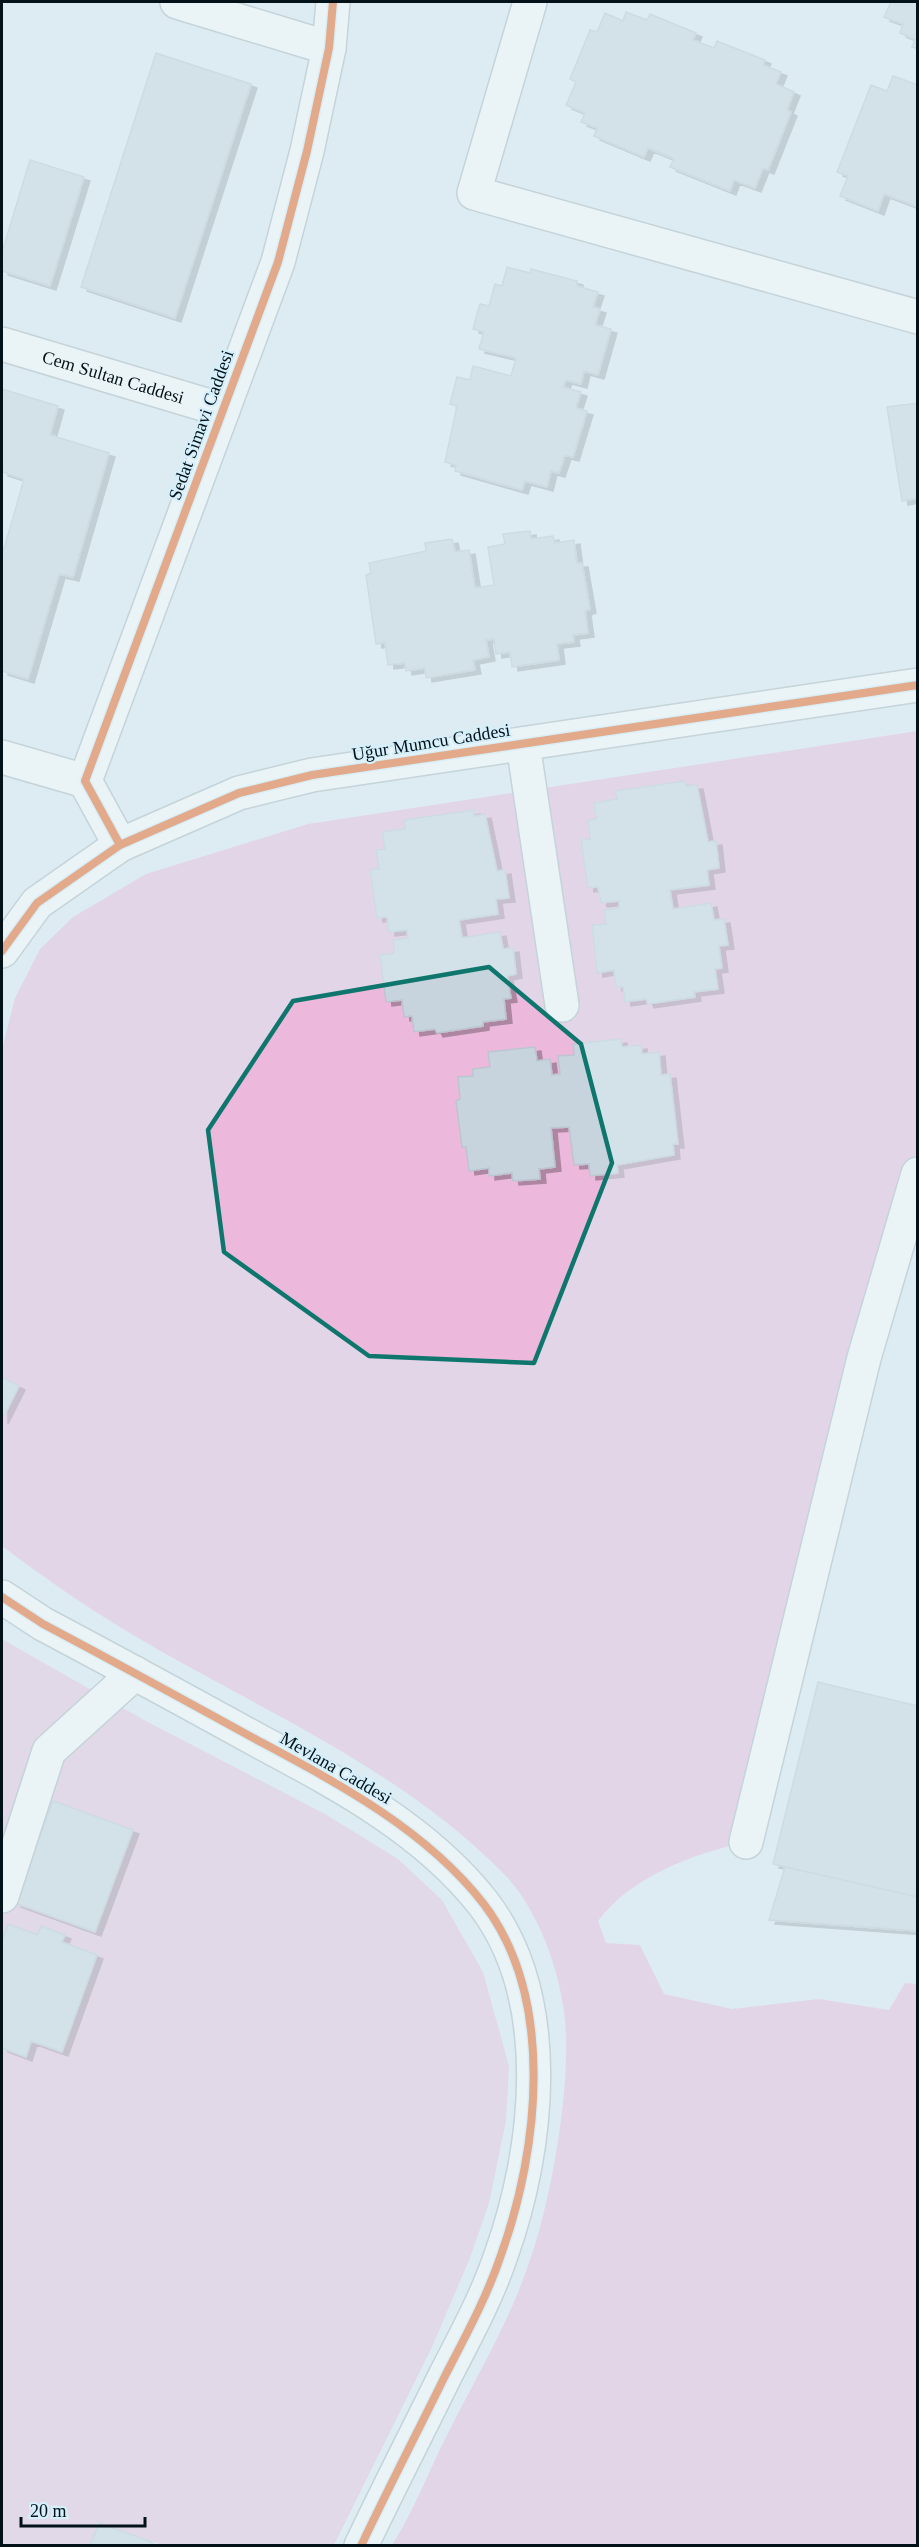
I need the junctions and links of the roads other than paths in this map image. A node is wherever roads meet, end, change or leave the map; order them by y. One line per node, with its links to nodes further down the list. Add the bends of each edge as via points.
1 (177, 2): 4 (street)
2 (333, 2): 4 (street, Sedat Simavi Caddesi)
3 (530, 2): 5 (street, via 474,193)
4 (328, 48): 7 (street, Sedat Simavi Caddesi, via 294,210)
5 (918, 317)
6 (2, 344): 7 (street, Cem Sultan Caddesi)
7 (223, 410): 11 (street, Sedat Simavi Caddesi)
8 (918, 685): 9 (street, Uğur Mumcu Caddesi)
9 (523, 744): 12 (street, Uğur Mumcu Caddesi, via 312,775 239,793); 14 (street)
10 (2, 757): 11 (street)
11 (85, 781): 12 (street)
12 (120, 845): 13 (street, Uğur Mumcu Caddesi, via 37,903)
13 (2, 951)
14 (562, 1005)
15 (918, 1174): 18 (street, via 864,1358)
16 (2, 1597): 17 (street, Mevlana Caddesi, via 43,1624)
17 (135, 1673): 19 (street, via 49,1751); 20 (street, Mevlana Caddesi, via 346,1788 430,1850 484,1905 504,1937 532,2028 535,2069 526,2157 501,2257)
18 (746, 1842)
19 (2, 1896)
20 (361, 2546)

